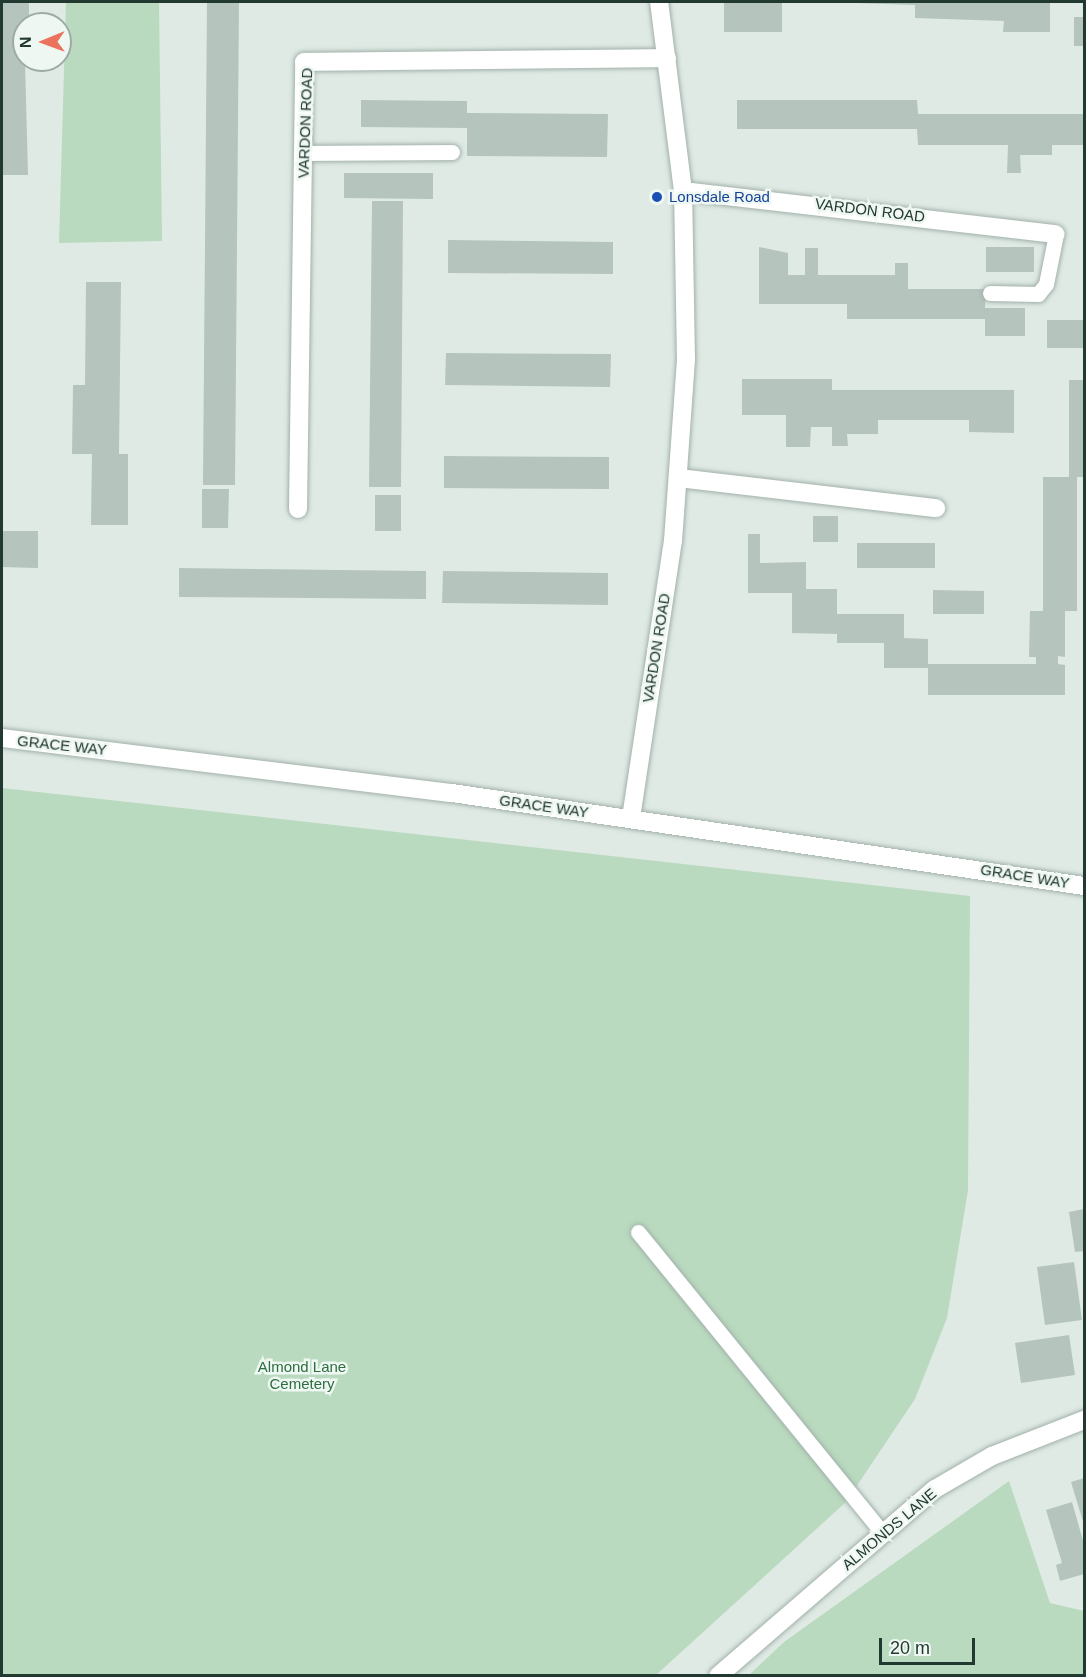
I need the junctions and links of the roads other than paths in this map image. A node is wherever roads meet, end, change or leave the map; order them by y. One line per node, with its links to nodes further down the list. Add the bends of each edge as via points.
1 (659, 2): 2 (street, VARDON ROAD)
2 (667, 58): 4 (street, VARDON ROAD, via 304,62); 5 (street, VARDON ROAD)
3 (452, 152): 4 (lane)
4 (303, 153): 10 (street, VARDON ROAD)
5 (683, 191): 6 (street, VARDON ROAD); 8 (street, VARDON ROAD, via 686,360)
6 (1056, 234): 7 (lane, via 1046,284 1038,294)
7 (990, 293)
8 (680, 478): 9 (street); 12 (street, VARDON ROAD)
9 (936, 508)
10 (298, 509)
11 (2, 738): 12 (street, GRACE WAY)
12 (631, 818): 13 (street, GRACE WAY)
13 (1084, 886)
14 (638, 1232): 16 (lane)
15 (1084, 1420): 16 (street, ALMONDS LANE, via 992,1456 935,1489)
16 (883, 1534): 17 (street, ALMONDS LANE)
17 (718, 1676)

